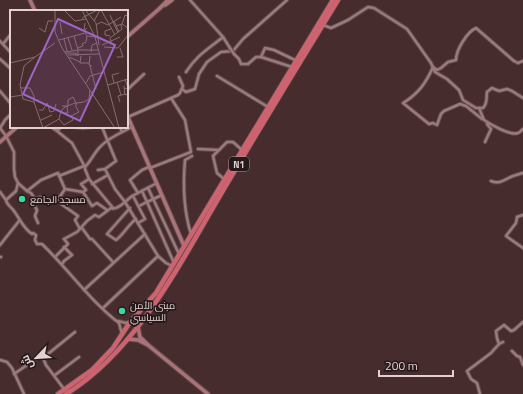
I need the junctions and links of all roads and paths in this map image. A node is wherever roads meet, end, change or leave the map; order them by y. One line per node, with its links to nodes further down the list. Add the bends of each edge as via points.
1 (30, 0): 9 (street)
2 (168, 0): 8 (street)
3 (172, 0): 8 (street)
4 (190, 0): 13 (street)
5 (287, 0): 29 (street, via 233,51 221,52 207,62 199,74 195,89 186,92)
6 (333, 0): 19 (highway, N1 / N1)
7 (338, 0): 10 (highway, N1)
8 (160, 9): 12 (street)
9 (35, 10)
10 (322, 25): 21 (street, via 331,28 368,7 374,8 407,29); 114 (highway, N1)
11 (10, 35): 15 (street)
12 (128, 36)
13 (223, 37): 17 (street, bridge, via 241,64 248,64 256,57); 24 (street, via 198,56)
14 (0, 41): 15 (street)
15 (3, 44): 16 (street)
16 (10, 51)
17 (261, 57): 19 (street, via 265,48); 23 (street)
18 (0, 59): 22 (street)
19 (297, 61): 23 (highway, N1 / N1)
20 (523, 61): 21 (street, via 514,61 476,28 457,52 456,60 437,70)
21 (433, 66): 35 (street, via 435,72 458,90 463,100); 38 (street, via 422,88 403,103 429,124 437,126 444,111 460,104)
22 (8, 67)
23 (293, 67): 34 (highway, N1 / N1)
24 (186, 72)
25 (144, 74): 28 (street)
26 (217, 76): 34 (street)
27 (179, 77): 29 (street)
28 (128, 89)
29 (182, 89): 31 (street)
30 (0, 92): 33 (street)
31 (171, 98): 37 (street); 60 (street, via 185,120 191,152)
32 (523, 98): 35 (street, via 507,89 499,91 492,88 487,92 487,103 483,108)
33 (10, 103)
34 (268, 108): 57 (highway, N1 / N1)
35 (479, 108): 38 (street)
36 (10, 115): 40 (street)
37 (128, 116): 39 (street)
38 (484, 120): 49 (street, via 507,132); 54 (street, via 491,130)
39 (132, 127): 48 (street); 60 (street)
40 (0, 128): 50 (street)
41 (16, 128): 50 (street)
42 (52, 128): 47 (street)
43 (60, 128): 47 (street)
44 (102, 128): 52 (street)
45 (120, 128): 48 (street)
46 (523, 130): 49 (street)
47 (57, 131): 59 (street, via 72,143)
48 (122, 132): 52 (street)
49 (518, 134): 51 (street)
50 (6, 136): 53 (street); 69 (street, via 14,152 15,177)
51 (523, 136)
52 (108, 140): 59 (street); 61 (street, via 116,160)
53 (0, 142)
54 (485, 142)
55 (198, 149): 56 (street)
56 (219, 150): 57 (street, via 227,142 234,142); 67 (street, via 214,156 216,173)
57 (243, 150): 67 (highway, N1 / N1)
58 (192, 156): 98 (street, via 185,160 184,170 187,218)
59 (84, 166): 65 (street); 66 (street)
60 (150, 167): 70 (street); 78 (street, via 130,180)
61 (105, 169): 62 (street); 64 (street)
62 (98, 170)
63 (523, 173): 68 (street, via 501,182)
64 (108, 175): 71 (street); 85 (street)
65 (59, 176): 73 (street); 74 (street, via 58,173 48,177)
66 (89, 179): 71 (street); 77 (street, via 81,184 86,190)
67 (225, 180): 98 (highway, N1 / N1)
68 (491, 180)
69 (18, 183): 74 (street); 83 (street, via 16,191)
70 (157, 183): 72 (street); 79 (street)
71 (92, 184): 89 (street)
72 (148, 188): 75 (street); 82 (street)
73 (65, 189): 77 (street); 84 (street)
74 (27, 191): 81 (street)
75 (142, 191): 78 (street); 86 (street)
76 (0, 192): 83 (street)
77 (83, 192): 90 (street, via 92,206 97,202)
78 (138, 193): 80 (street)
79 (162, 194): 82 (street); 100 (street)
80 (133, 196): 85 (street); 87 (street)
81 (35, 199): 84 (street, via 40,197); 94 (street, via 35,216)
82 (153, 199): 86 (street); 103 (street)
83 (6, 200): 93 (street)
84 (57, 201): 96 (street, via 78,216 75,220)
85 (125, 202): 88 (street); 89 (street)
86 (147, 202): 87 (street); 108 (street)
87 (139, 206): 95 (street, via 145,220)
88 (130, 208): 92 (street); 92 (street, via 108,234 116,240)
89 (113, 209): 90 (street)
90 (107, 210): 96 (street, via 98,217 95,215 90,218)
91 (523, 215): 102 (street, via 517,217 516,223 506,236)
92 (136, 219): 95 (street)
93 (19, 221): 99 (street); 105 (street, via 26,230 36,235 37,244 42,244)
94 (38, 223)
95 (138, 223): 97 (street)
96 (81, 228): 101 (street, via 64,239 68,244); 106 (street)
97 (145, 234): 104 (street); 106 (street)
98 (191, 235): 100 (highway, N1 / N1)
99 (0, 245)
100 (184, 246): 103 (highway, N1 / N1)
101 (64, 247): 105 (street); 107 (street, via 72,255)
102 (523, 248)
103 (179, 255): 108 (highway, N1 / N1)
104 (158, 256): 108 (street); 110 (street)
105 (55, 257): 107 (street)
106 (113, 262): 109 (street)
107 (62, 264): 109 (street)
108 (173, 265): 112 (highway, N1 / N1, via 156,293)
109 (84, 290): 110 (street)
110 (103, 308): 111 (street)
111 (112, 317): 112 (street, via 124,323); 116 (street, via 120,323)
112 (131, 321): 114 (highway, via 137,322); 116 (highway, N1)
113 (523, 322): 119 (street, via 511,331 504,325 500,326 496,331)
114 (138, 327): 117 (highway, N1); 120 (street, via 140,337)
115 (75, 332): 123 (street)
116 (122, 334): 117 (highway, via 122,339); 128 (highway, N1, via 113,348 92,370)
117 (128, 339): 120 (street); 128 (highway, N1, via 104,365)
118 (503, 342): 119 (street)
119 (499, 344): 132 (street, via 467,371 470,379 477,383)
120 (148, 345): 131 (street)
121 (512, 351): 125 (street, via 520,357)
122 (80, 357): 127 (street)
123 (43, 358): 126 (street, via 40,356); 127 (street)
124 (0, 360): 126 (street, via 6,362)
125 (523, 365)
126 (14, 374): 129 (street)
127 (55, 375): 128 (street)
128 (65, 392): 130 (highway, N1)
129 (24, 394)
130 (58, 394)
131 (208, 394)
132 (480, 394)

